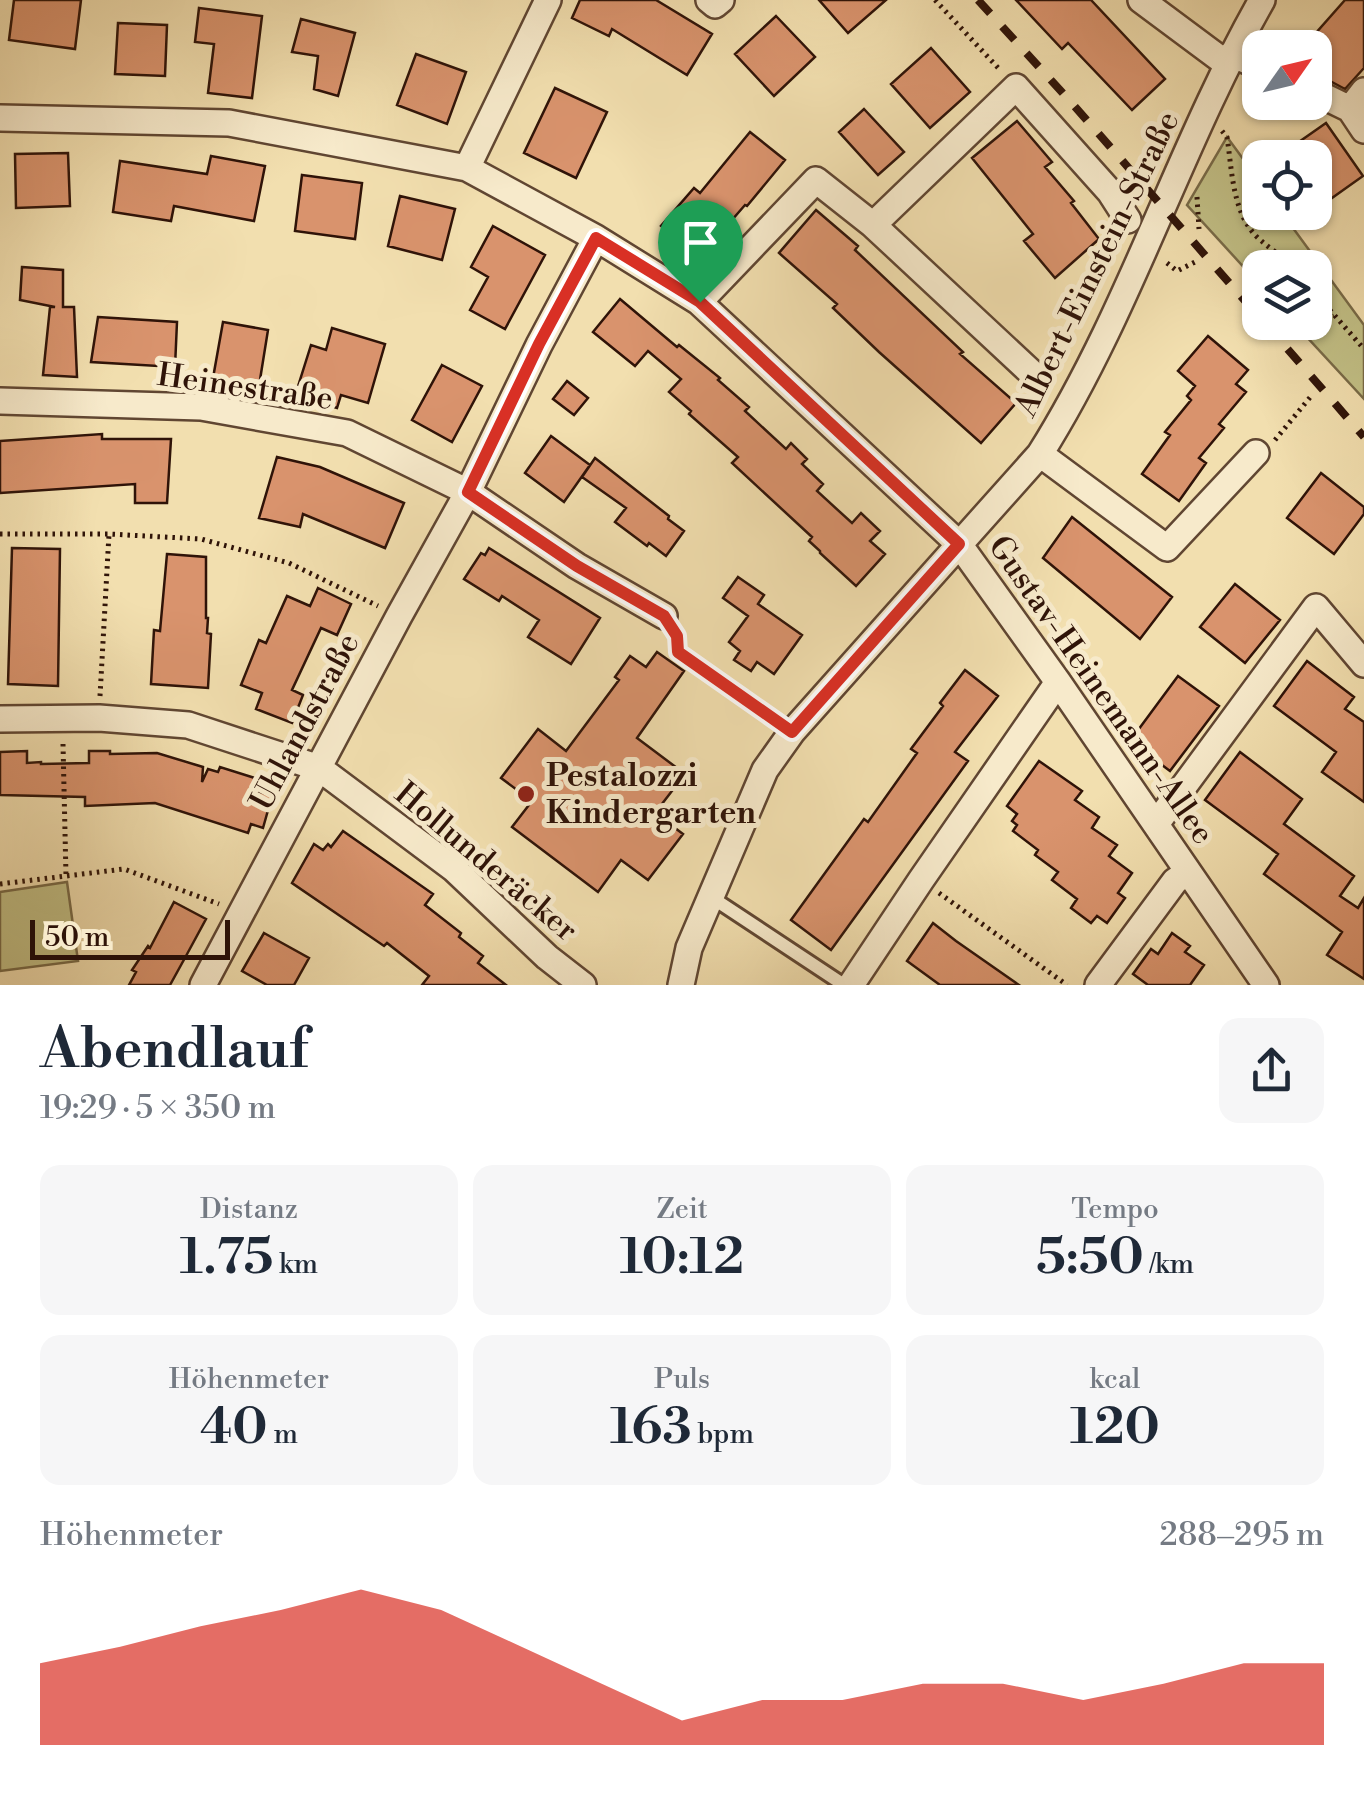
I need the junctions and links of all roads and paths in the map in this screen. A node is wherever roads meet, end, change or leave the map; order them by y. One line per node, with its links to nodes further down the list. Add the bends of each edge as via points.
1 (548, 0): 14 (street)
2 (709, 0): 3 (street, via 715,6)
3 (721, 0)
4 (934, 0): 9 (path)
5 (1141, 0): 7 (street)
6 (1262, 0): 7 (street, Albert-Einstein-Straße)
7 (1229, 59): 8 (street); 12 (street, Albert-Einstein-Straße)
8 (1242, 62)
9 (1016, 87): 15 (street); 16 (street)
10 (1332, 99): 11 (street)
11 (1359, 110)
12 (1204, 115): 18 (path, via 1227,137 1239,210 1256,236); 28 (street, Albert-Einstein-Straße, via 1088,370)
13 (0, 118): 14 (street, Gustav-Heinemann-Allee, via 229,123)
14 (467, 168): 17 (street, Gustav-Heinemann-Allee)
15 (1128, 220)
16 (873, 225): 19 (street, via 816,180); 23 (street)
17 (596, 238): 19 (street, Gustav-Heinemann-Allee); 29 (street, Uhlandstraße)
18 (1276, 250)
19 (700, 302): 32 (street, Gustav-Heinemann-Allee)
20 (1332, 314): 21 (path)
21 (1334, 316): 22 (path)
22 (1364, 349)
23 (1036, 377)
24 (0, 392): 26 (street, Heinestraße)
25 (1312, 395): 27 (path, via 1268,448)
26 (0, 401): 29 (street, Heinestraße, via 201,407 347,434)
27 (1256, 453): 28 (street, via 1167,548)
28 (1040, 454): 32 (street, Albert-Einstein-Straße)
29 (468, 492): 33 (street, Uhlandstraße); 34 (street)
30 (0, 534): 31 (path)
31 (109, 534): 33 (path, via 201,539 289,563); 38 (path)
32 (959, 544): 36 (street, Gustav-Heinemann-Allee); 40 (street, Albert-Einstein-Straße)
33 (398, 616): 41 (street, Uhlandstraße)
34 (664, 616): 40 (path, via 678,652)
35 (1364, 664): 42 (street, via 1316,607)
36 (1058, 682): 42 (street, Gustav-Heinemann-Allee); 45 (street)
37 (62, 717): 38 (street, Hollunderäcker); 39 (street, Hollunderäcker); 44 (path)
38 (99, 718): 41 (street, Hollunderäcker, via 188,725)
39 (0, 720)
40 (792, 732): 47 (street, Albert-Einstein-Straße, via 765,770)
41 (319, 768): 48 (street, Uhlandstraße); 50 (street, Hollunderäcker, via 454,868)
42 (1156, 824): 43 (street, Gustav-Heinemann-Allee)
43 (1188, 872): 54 (street); 55 (street, Gustav-Heinemann-Allee)
44 (66, 876): 46 (path); 48 (path, via 124,869)
45 (920, 880): 52 (street); 53 (path)
46 (0, 884)
47 (710, 897): 51 (street, Albert-Einstein-Straße); 52 (lane)
48 (240, 912): 49 (street, Uhlandstraße)
49 (203, 985)
50 (584, 985)
51 (681, 985)
52 (847, 985)
53 (1067, 985)
54 (1098, 985)
55 (1266, 985)

